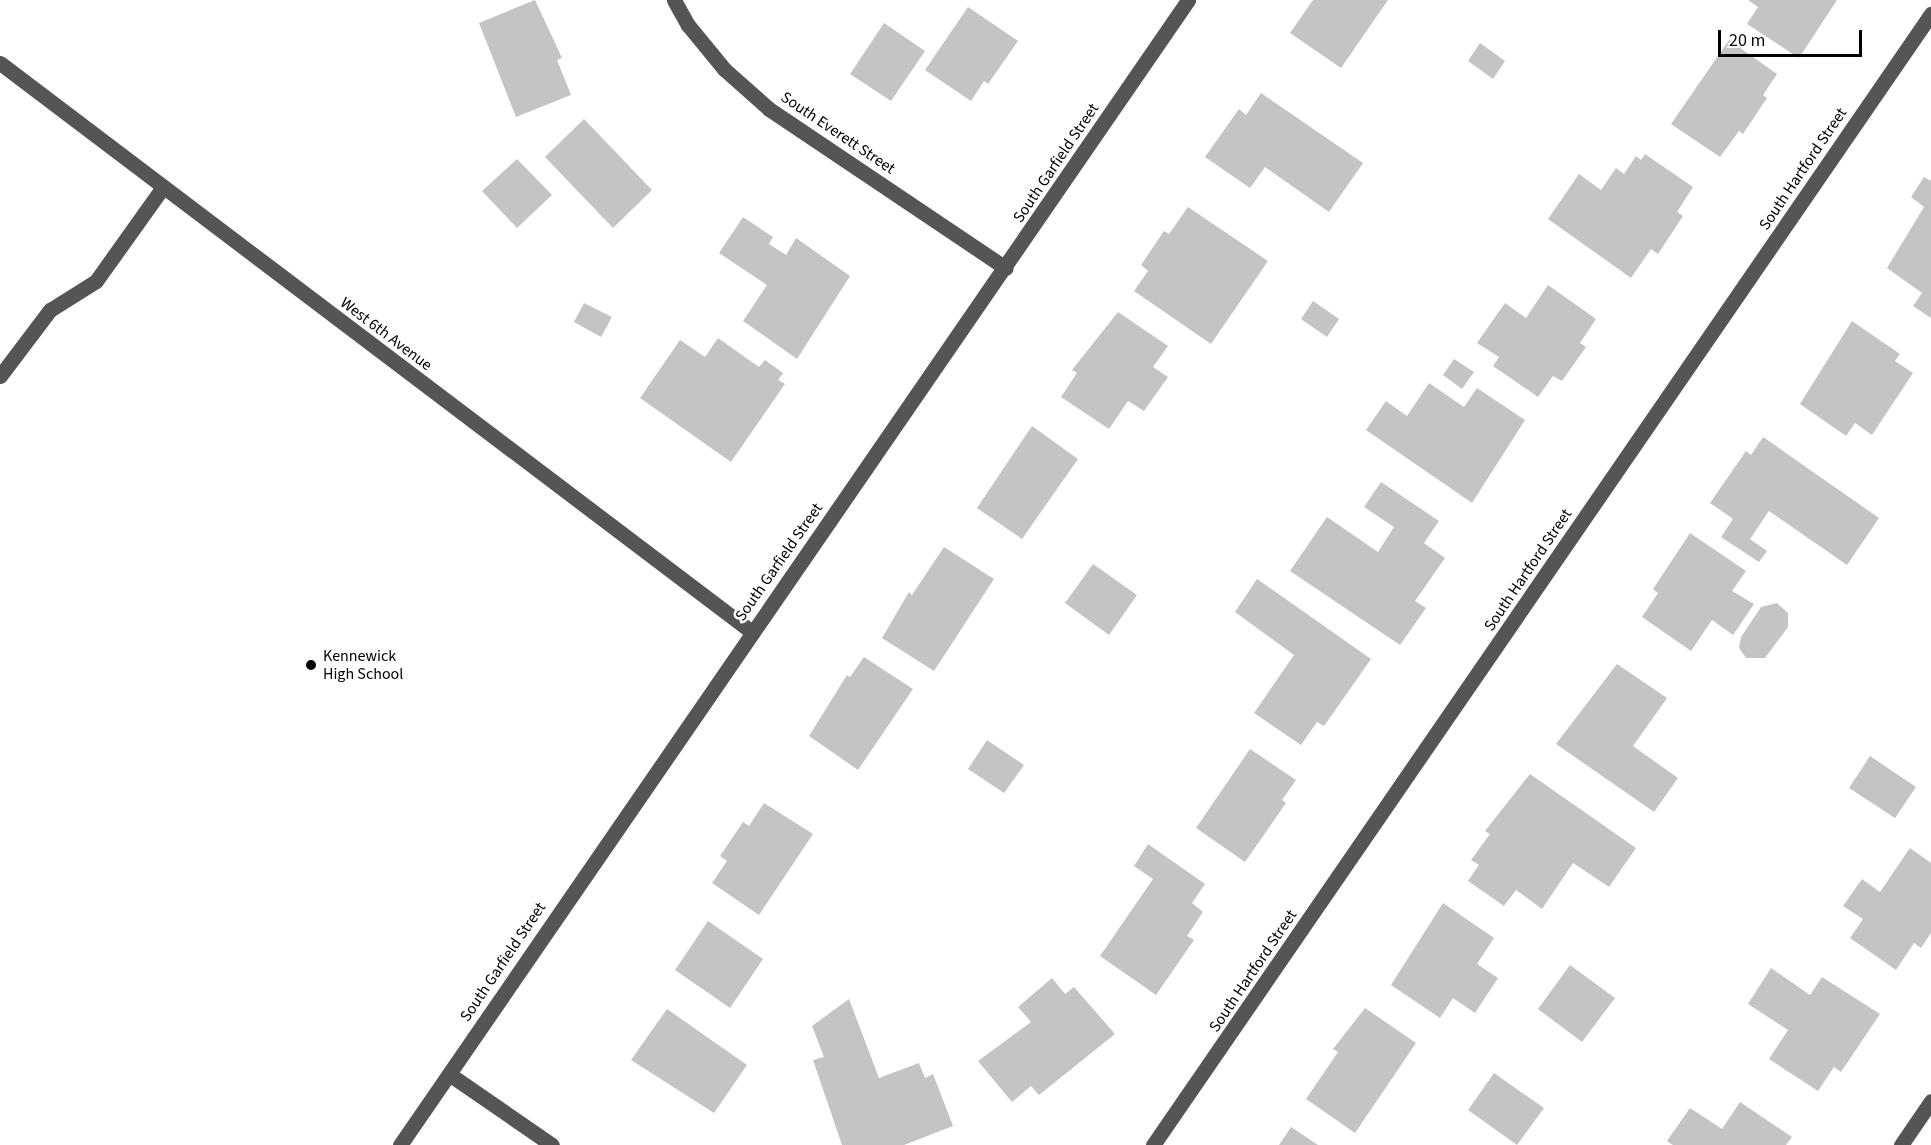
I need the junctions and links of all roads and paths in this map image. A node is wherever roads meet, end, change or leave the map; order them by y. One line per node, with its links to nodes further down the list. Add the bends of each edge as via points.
1 (674, 0): 6 (street, South Everett Street, via 688,25 724,69 769,109)
2 (1188, 0): 6 (street, South Garfield Street)
3 (1931, 14): 13 (street, South Hartford Street)
4 (0, 63): 5 (street, West 6th Avenue)
5 (163, 187): 7 (street, via 96,281 50,310); 8 (street, West 6th Avenue)
6 (1006, 268): 8 (street, South Garfield Street)
7 (0, 376)
8 (752, 632): 9 (street, South Garfield Street)
9 (449, 1074): 11 (street, South Garfield Street); 12 (street)
10 (1931, 1101): 14 (street)
11 (400, 1145)
12 (552, 1145)
13 (1153, 1145)
14 (1901, 1145)

